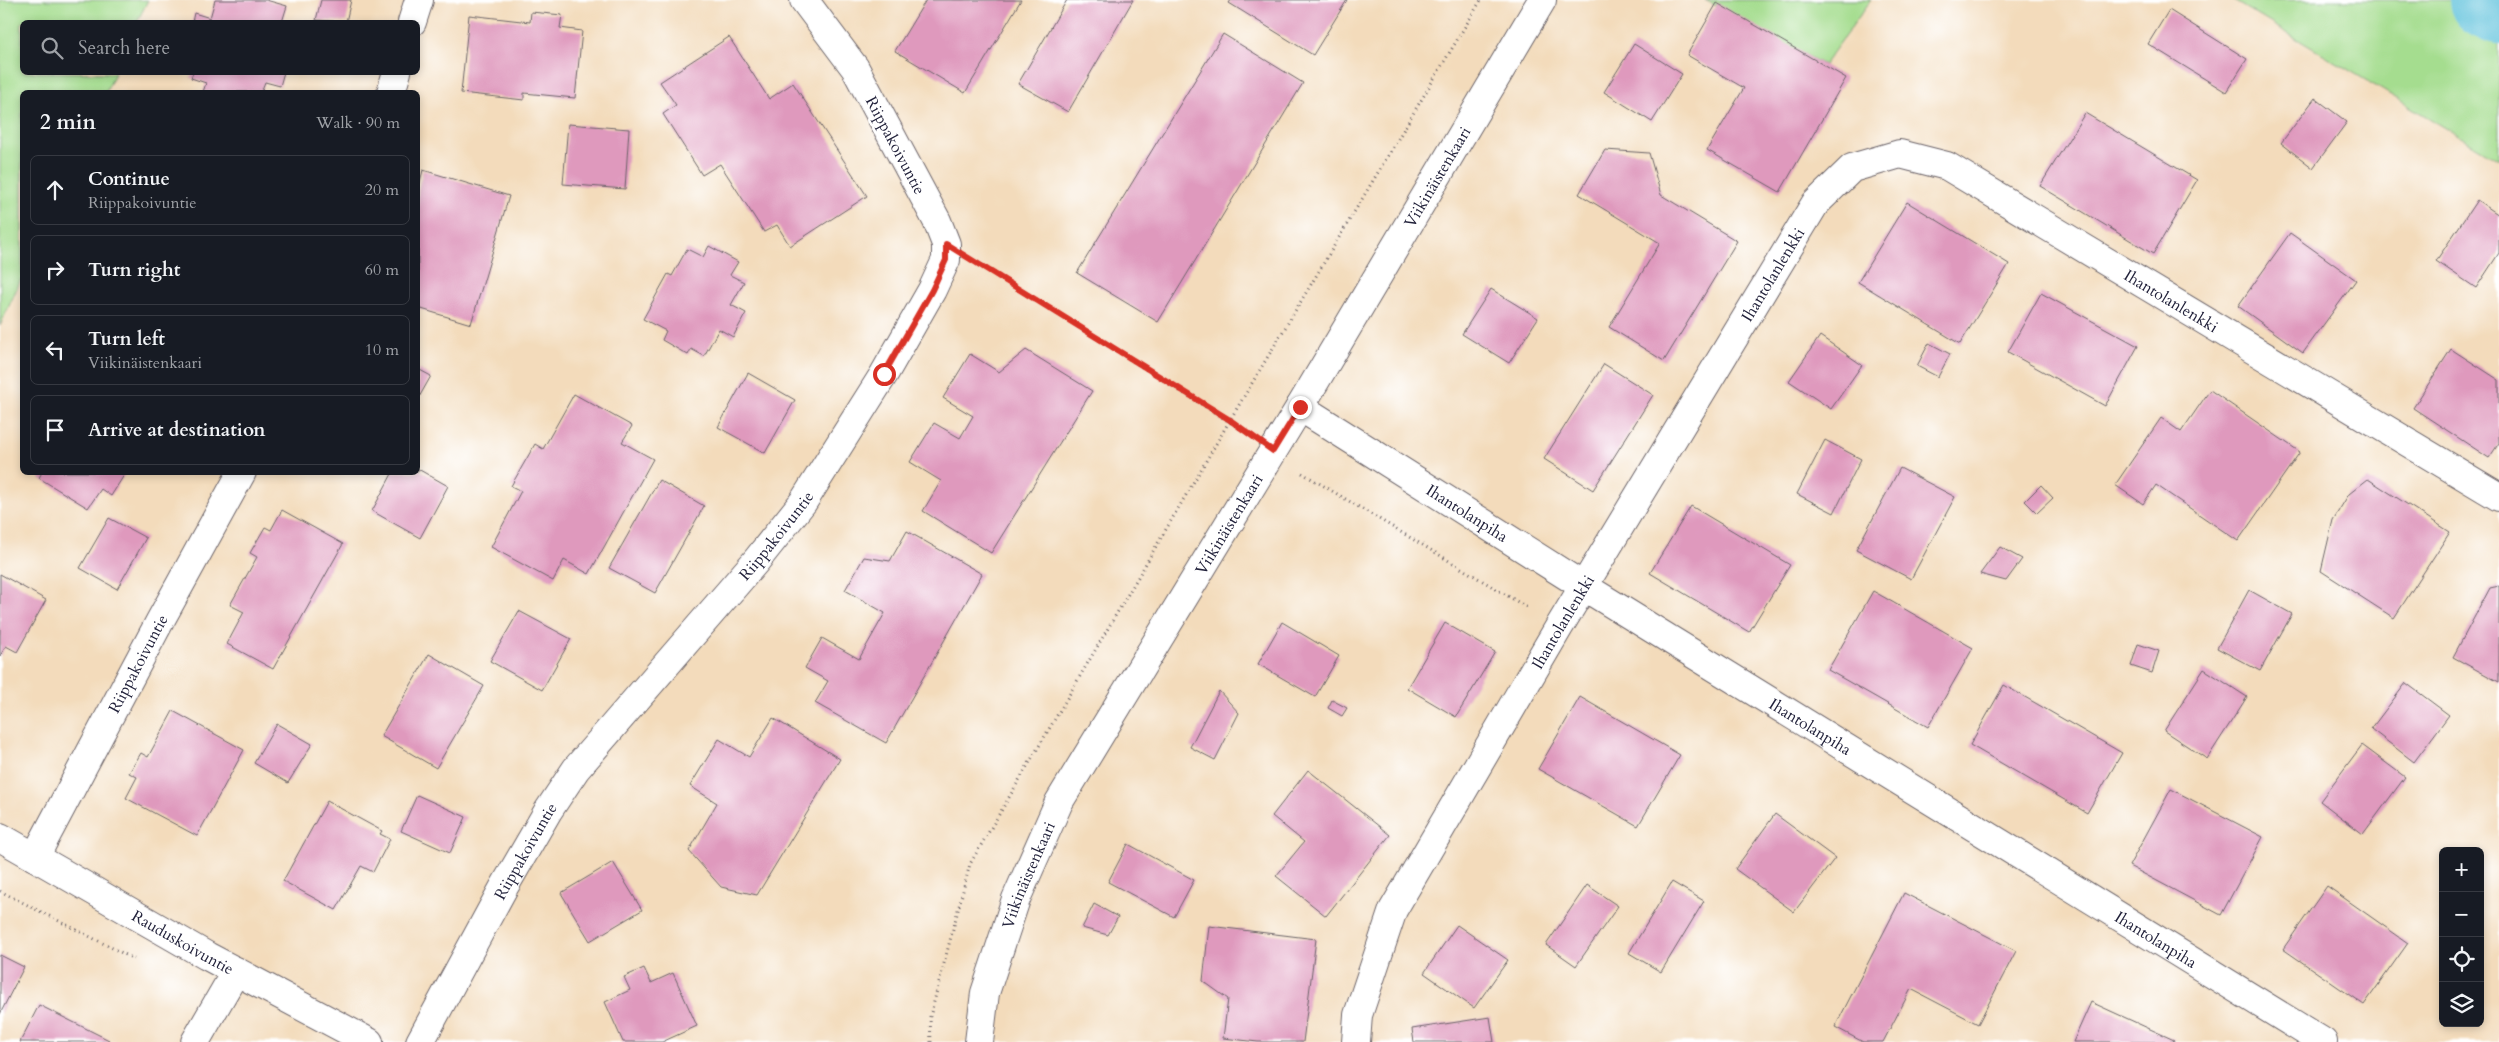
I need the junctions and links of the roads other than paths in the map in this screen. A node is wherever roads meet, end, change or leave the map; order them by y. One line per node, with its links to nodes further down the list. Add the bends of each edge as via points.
1 (419, 0): 4 (street)
2 (804, 0): 16 (street, Riippakoivuntie, via 855,68 936,221 946,244 946,260 884,374 803,502 576,769 504,887)
3 (1542, 0): 7 (street, Viikinäistenkaari)
4 (413, 20)
5 (396, 75): 6 (street)
6 (392, 90)
7 (1300, 407): 10 (street, Ihantolanpiha); 17 (street, Viikinäistenkaari, via 1059,802 1016,899 985,993)
8 (240, 475): 12 (street, Riippakoivuntie)
9 (2499, 497): 10 (street, Ihantolanlenkki, via 1947,166 1900,154 1852,168 1815,204)
10 (1584, 586): 18 (street, Ihantolanlenkki, via 1394,910 1358,1015); 19 (street, Ihantolanpiha)
11 (0, 837): 12 (street, Rauduskoivuntie)
12 (35, 857): 13 (street, Rauduskoivuntie)
13 (236, 971): 14 (street); 15 (street, Rauduskoivuntie)
14 (195, 1042)
15 (369, 1042)
16 (420, 1042)
17 (979, 1042)
18 (1356, 1042)
19 (2323, 1042)

